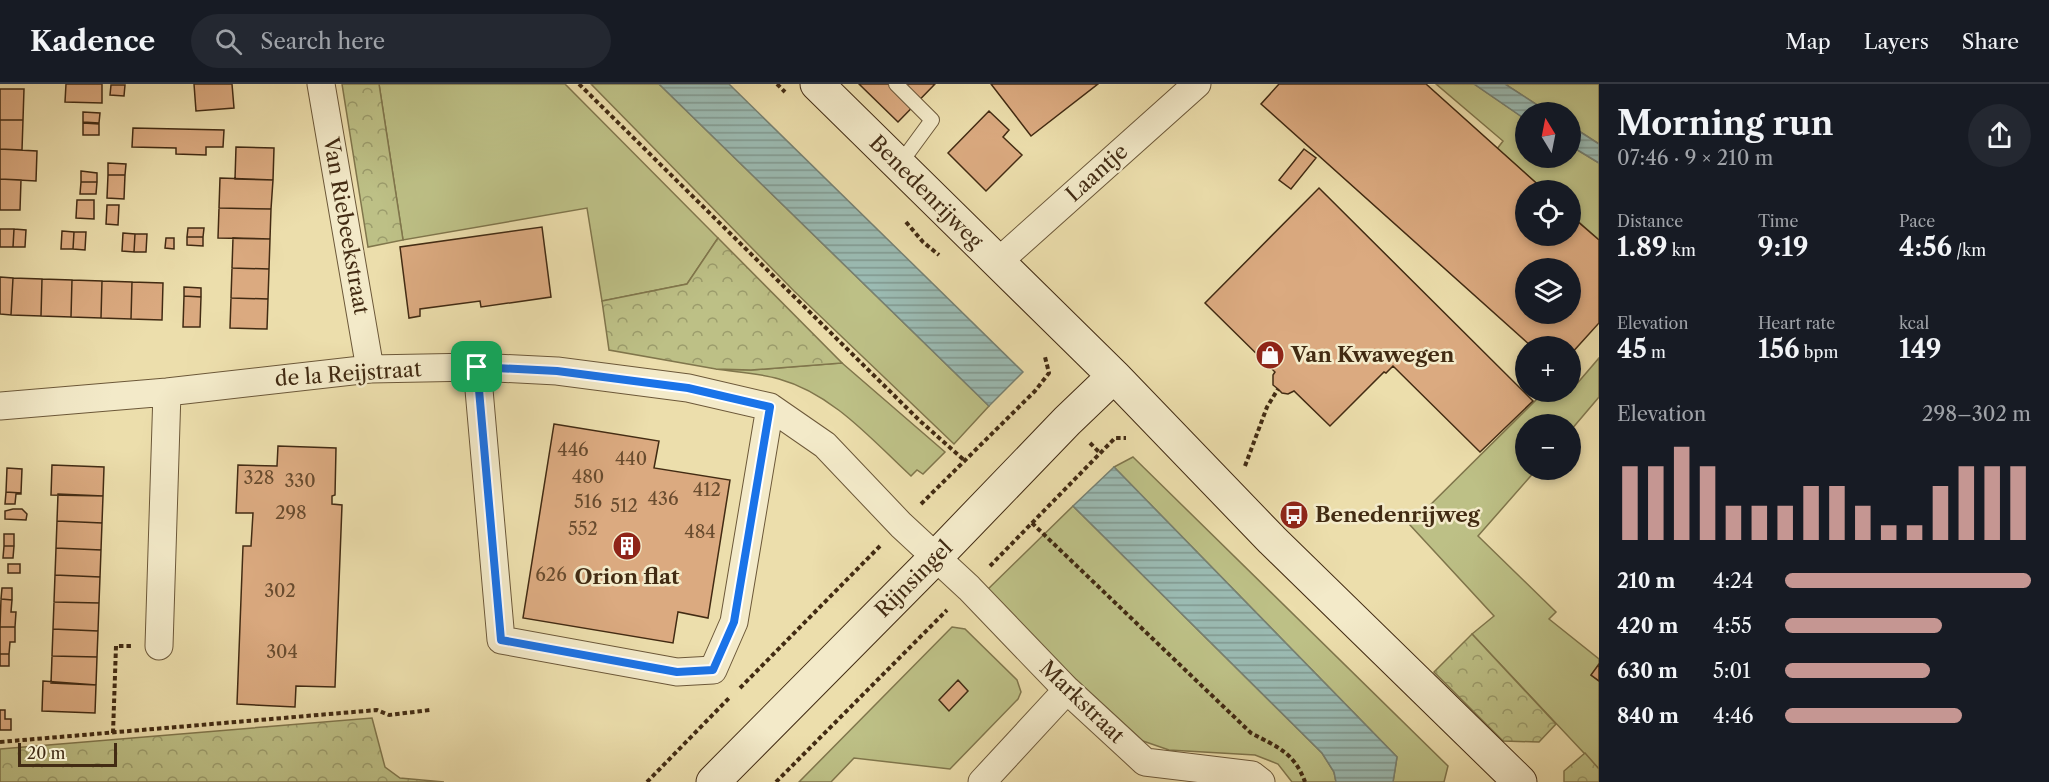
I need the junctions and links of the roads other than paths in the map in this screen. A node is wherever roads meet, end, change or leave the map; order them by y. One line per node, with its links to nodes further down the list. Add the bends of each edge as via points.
1 (321, 84): 8 (street, Van Riebeekstraat)
2 (817, 84): 5 (street, Benedenrijweg)
3 (896, 84): 5 (lane, via 932,120)
4 (1197, 84): 6 (street, Laantje)
5 (899, 165): 6 (street, Benedenrijweg)
6 (998, 262): 9 (street, Benedenrijweg)
7 (477, 367): 8 (street, de la Reijstraat); 12 (street, de la Reijstraat, via 557,371 688,388); 12 (street, via 501,640 677,672 713,670 734,622)
8 (370, 369): 10 (street, de la Reijstraat)
9 (1114, 376): 13 (street, Rijnsingel); 19 (street, Benedenrijweg, via 1272,540)
10 (167, 392): 11 (street, de la Reijstraat); 14 (street)
11 (0, 406)
12 (770, 407): 13 (street, de la Reijstraat, via 825,446)
13 (936, 557): 15 (street, Markstraat); 16 (street, Rijnsingel)
14 (159, 646)
15 (1067, 690): 17 (street); 18 (street, Markstraat, via 1145,762 1252,775)
16 (713, 782)
17 (982, 782)
18 (1260, 782)
19 (1520, 782)

